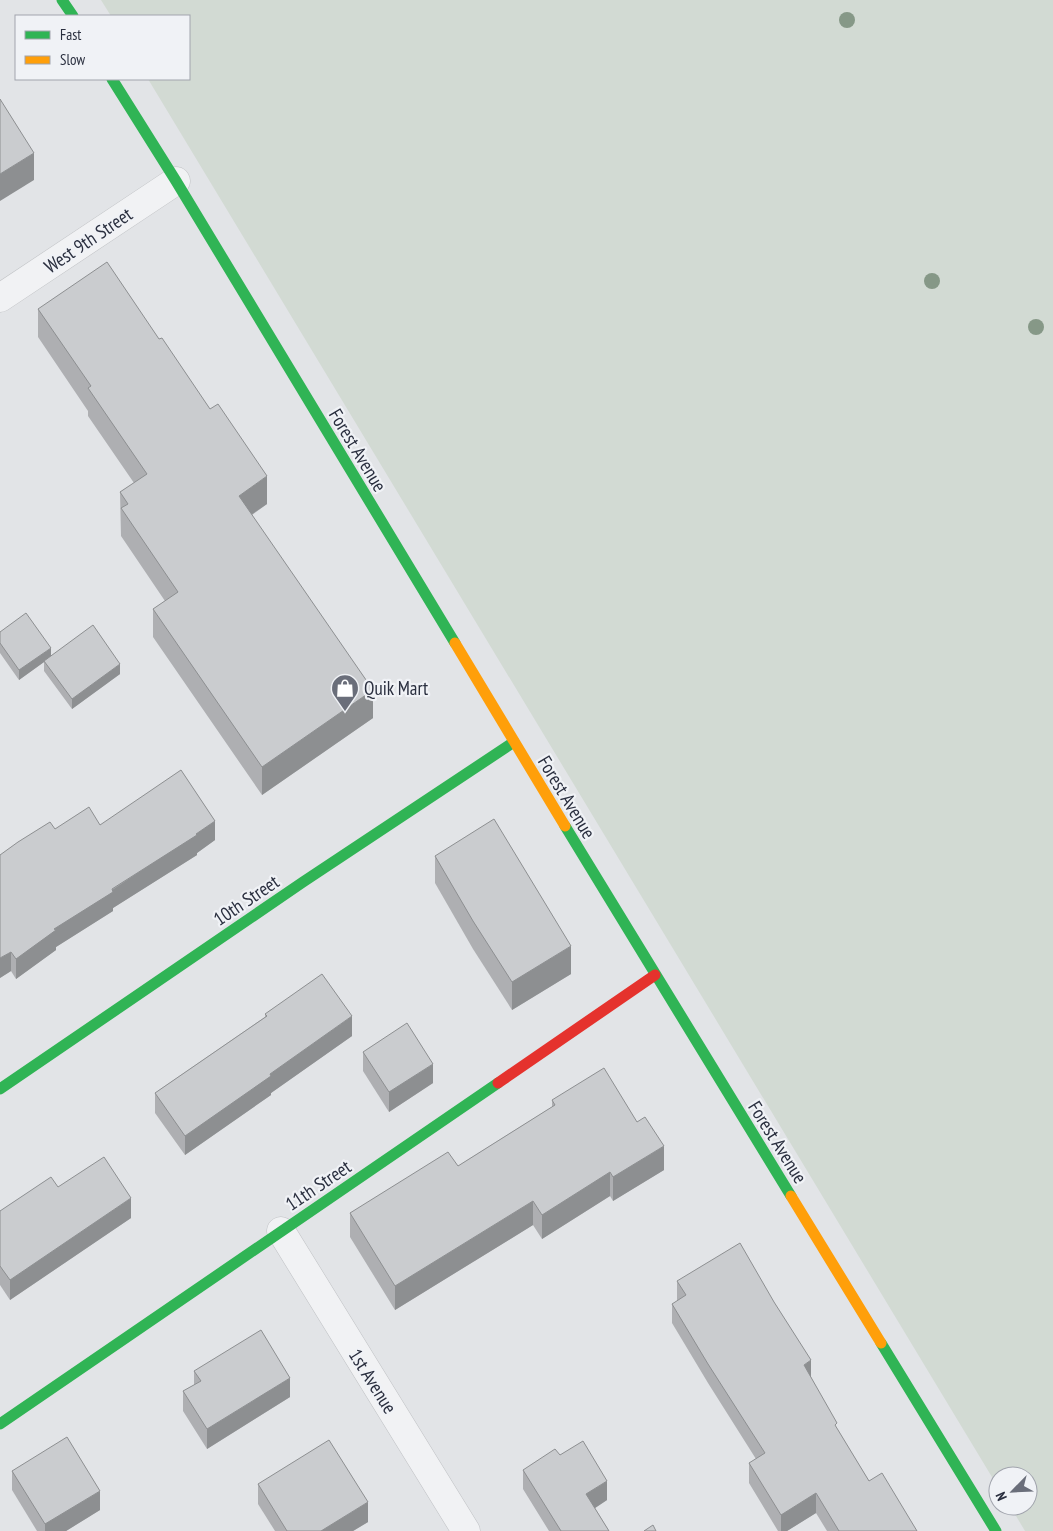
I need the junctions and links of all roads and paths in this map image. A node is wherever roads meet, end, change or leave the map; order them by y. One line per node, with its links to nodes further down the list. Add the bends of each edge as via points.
1 (62, 0): 2 (main road)
2 (72, 15)
3 (113, 80): 4 (main road, Forest Avenue)
4 (176, 181): 5 (street, West 9th Street); 6 (main road, Forest Avenue)
5 (0, 298)
6 (514, 742): 7 (main road, Forest Avenue); 8 (main road, 10th Street)
7 (655, 975): 9 (main road, 11th Street); 12 (main road, Forest Avenue)
8 (0, 1089)
9 (281, 1232): 10 (main road, 11th Street); 11 (street, 1st Avenue)
10 (0, 1424)
11 (466, 1531)
12 (996, 1531)

